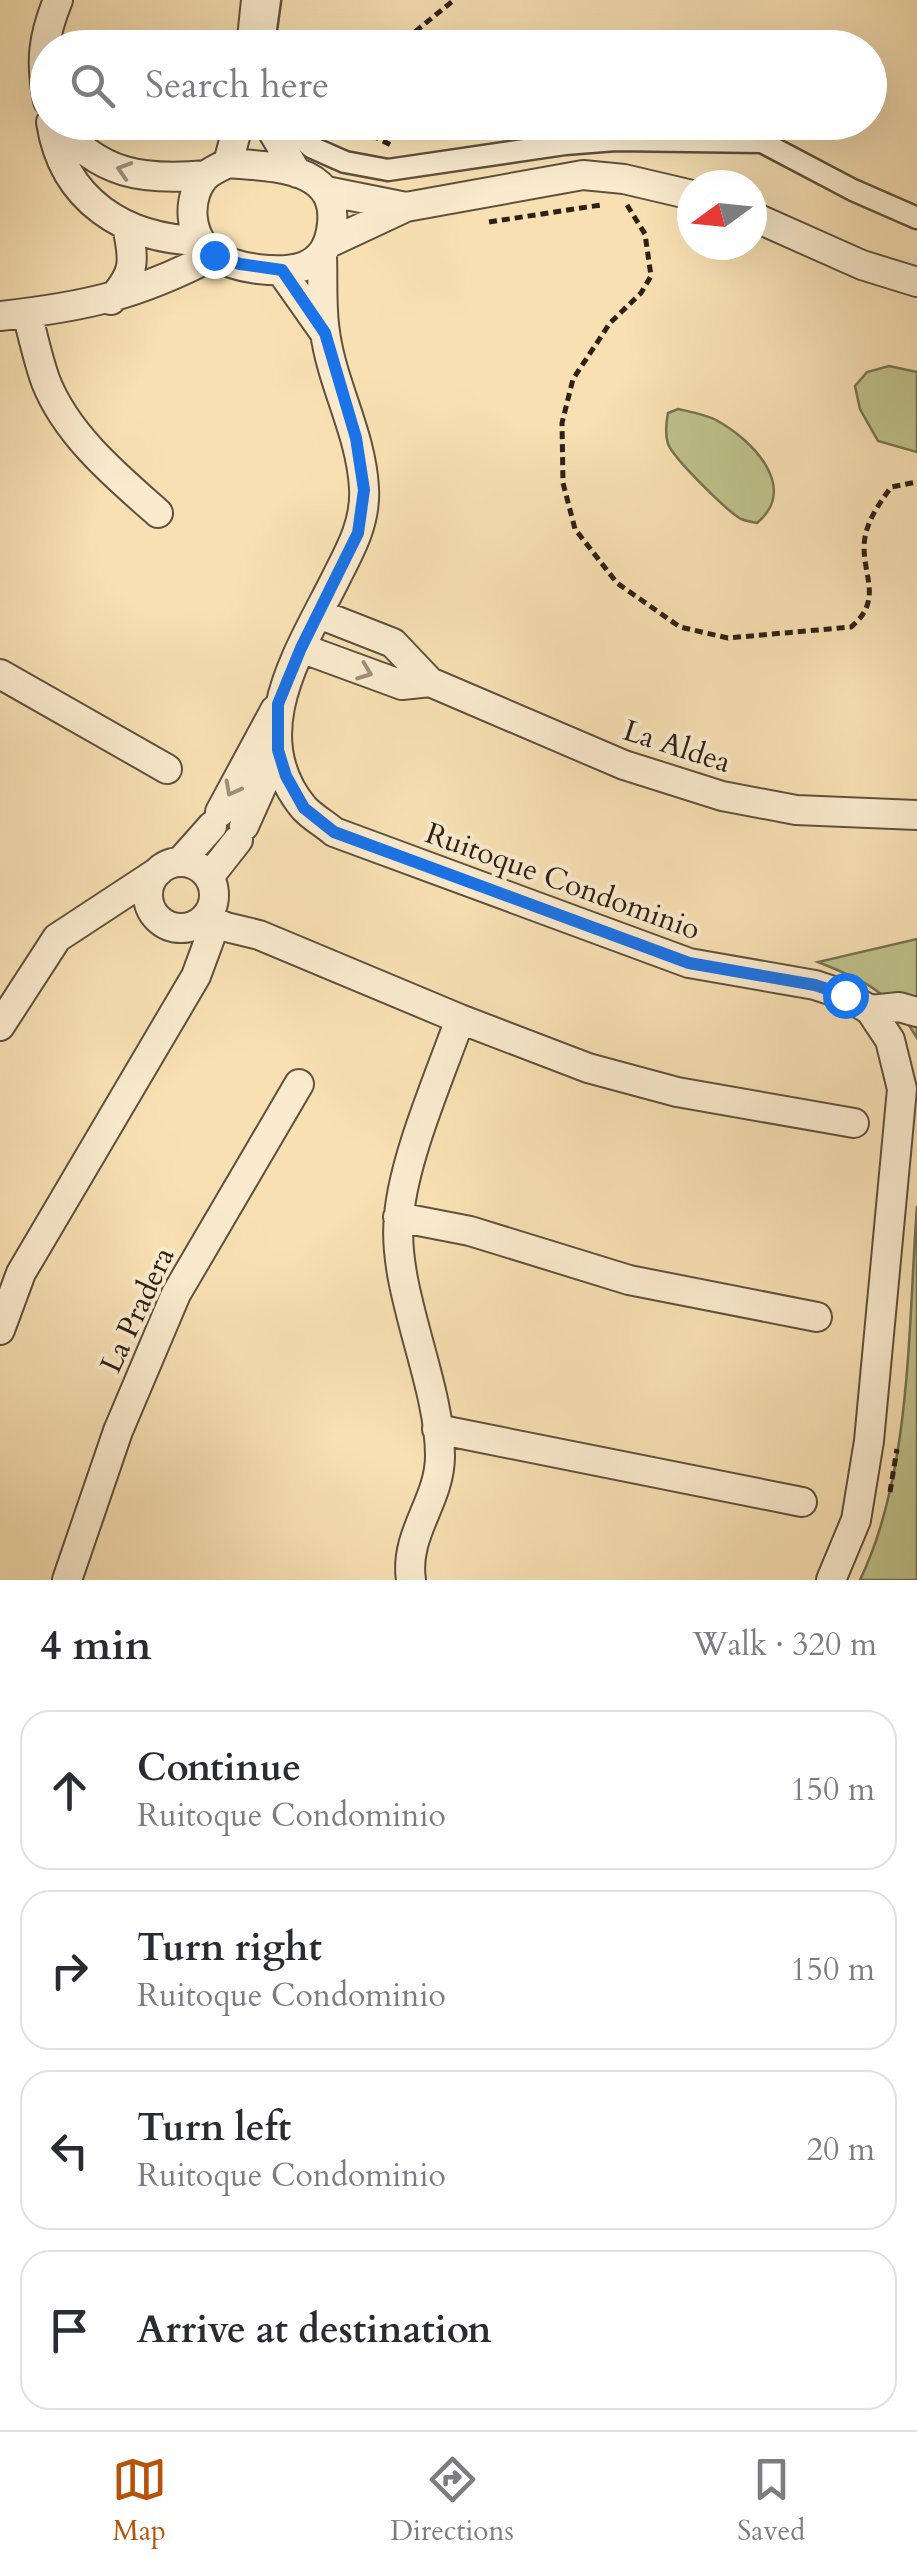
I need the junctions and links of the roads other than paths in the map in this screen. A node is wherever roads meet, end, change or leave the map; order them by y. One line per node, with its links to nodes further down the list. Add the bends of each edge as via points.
1 (58, 0): 4 (street)
2 (256, 0): 5 (street)
3 (270, 0): 6 (street)
4 (47, 30)
5 (254, 30)
6 (266, 30)
7 (54, 140): 19 (street, via 90,202)
8 (73, 140): 12 (street, one-way to 8, via 152,178 92,158)
9 (231, 140): 12 (street)
10 (278, 140): 13 (street)
11 (303, 140): 17 (street, via 344,162 388,170 599,141 762,142)
12 (218, 169): 13 (street); 20 (street, via 196,192 191,211)
13 (298, 173): 14 (street)
14 (326, 191): 16 (street); 21 (street, Ruitoque Condominio, via 334,214)
15 (677, 191): 16 (street, via 583,175)
16 (406, 207): 21 (street)
17 (917, 218)
18 (767, 223): 23 (street)
19 (126, 227): 20 (street); 24 (street, via 129,279)
20 (207, 248): 22 (street, via 240,264); 24 (street, via 184,271)
21 (325, 249): 22 (street, via 306,266); 26 (street, Ruitoque Condominio)
22 (282, 270): 26 (street, Ruitoque Condominio)
23 (917, 282)
24 (111, 300): 25 (street)
25 (13, 315): 27 (street, via 73,427)
26 (325, 333): 28 (street, Ruitoque Condominio, via 364,490 358,533)
27 (158, 513)
28 (318, 614): 29 (street, Ruitoque Condominio); 31 (street, La Aldea, via 394,643)
29 (301, 648): 31 (street, La Aldea, one-way to 31, via 402,686); 32 (street, Ruitoque Condominio)
30 (0, 674): 34 (street)
31 (430, 682): 35 (street, La Aldea, via 624,765 722,796 796,810)
32 (278, 704): 33 (street, Ruitoque Condominio); 36 (street, Ruitoque Condominio, one-way to 36)
33 (278, 750): 36 (street, Ruitoque Condominio); 43 (street, Ruitoque Condominio, via 304,808 334,832 689,963 815,985)
34 (167, 769)
35 (917, 815)
36 (228, 826): 37 (street); 38 (street)
37 (169, 867): 38 (street, via 201,869); 39 (street); 40 (street, via 149,888)
38 (210, 880): 41 (street, via 213,902); 42 (street)
39 (106, 903): 40 (street); 46 (street, via 57,938)
40 (151, 908): 41 (street, via 164,923)
41 (197, 922): 42 (street); 52 (street, via 210,938 196,976 21,1273)
42 (258, 935): 45 (street)
43 (870, 1010): 44 (street, Ruitoque Condominio); 47 (street)
44 (917, 1012)
45 (460, 1019): 49 (street, via 588,1068 677,1092); 50 (street)
46 (0, 1026)
47 (904, 1042): 57 (street, via 869,1441 856,1520)
48 (299, 1084): 55 (street, La Pradera, via 176,1294 118,1431)
49 (854, 1123)
50 (398, 1217): 51 (street, via 470,1231 629,1280); 53 (street)
51 (817, 1317)
52 (0, 1330)
53 (437, 1429): 54 (street); 56 (street, via 436,1483 412,1540)
54 (802, 1502)
55 (67, 1580)
56 (411, 1580)
57 (832, 1580)

